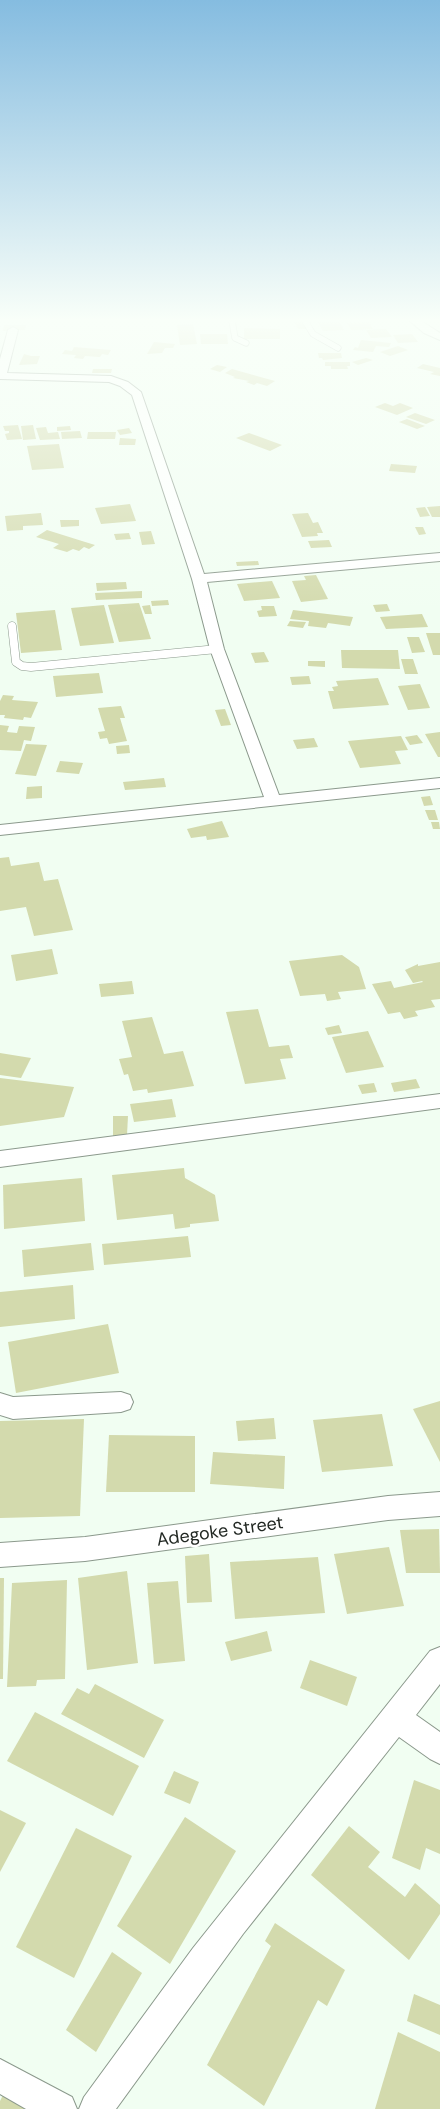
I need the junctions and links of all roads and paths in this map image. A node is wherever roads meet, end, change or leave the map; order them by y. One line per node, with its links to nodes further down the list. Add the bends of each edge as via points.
1 (146, 419): 3 (street)
2 (440, 557): 3 (street)
3 (199, 579): 5 (street)
4 (12, 626): 5 (lane, via 16,662 22,666)
5 (218, 649): 7 (street)
6 (440, 783): 7 (street)
7 (273, 800): 8 (street)
8 (0, 830)
9 (440, 1101): 10 (street)
10 (0, 1159)
11 (121, 1402): 12 (street, via 13,1408)
12 (0, 1404)
13 (440, 1504): 14 (street, Adegoke Street, via 388,1508 85,1549)
14 (0, 1555)
15 (440, 1661): 16 (street)
16 (397, 1719): 17 (street); 20 (street, via 305,1831 150,2032)
17 (440, 1749)
18 (0, 2076): 19 (street)
19 (60, 2109)
20 (96, 2109)

